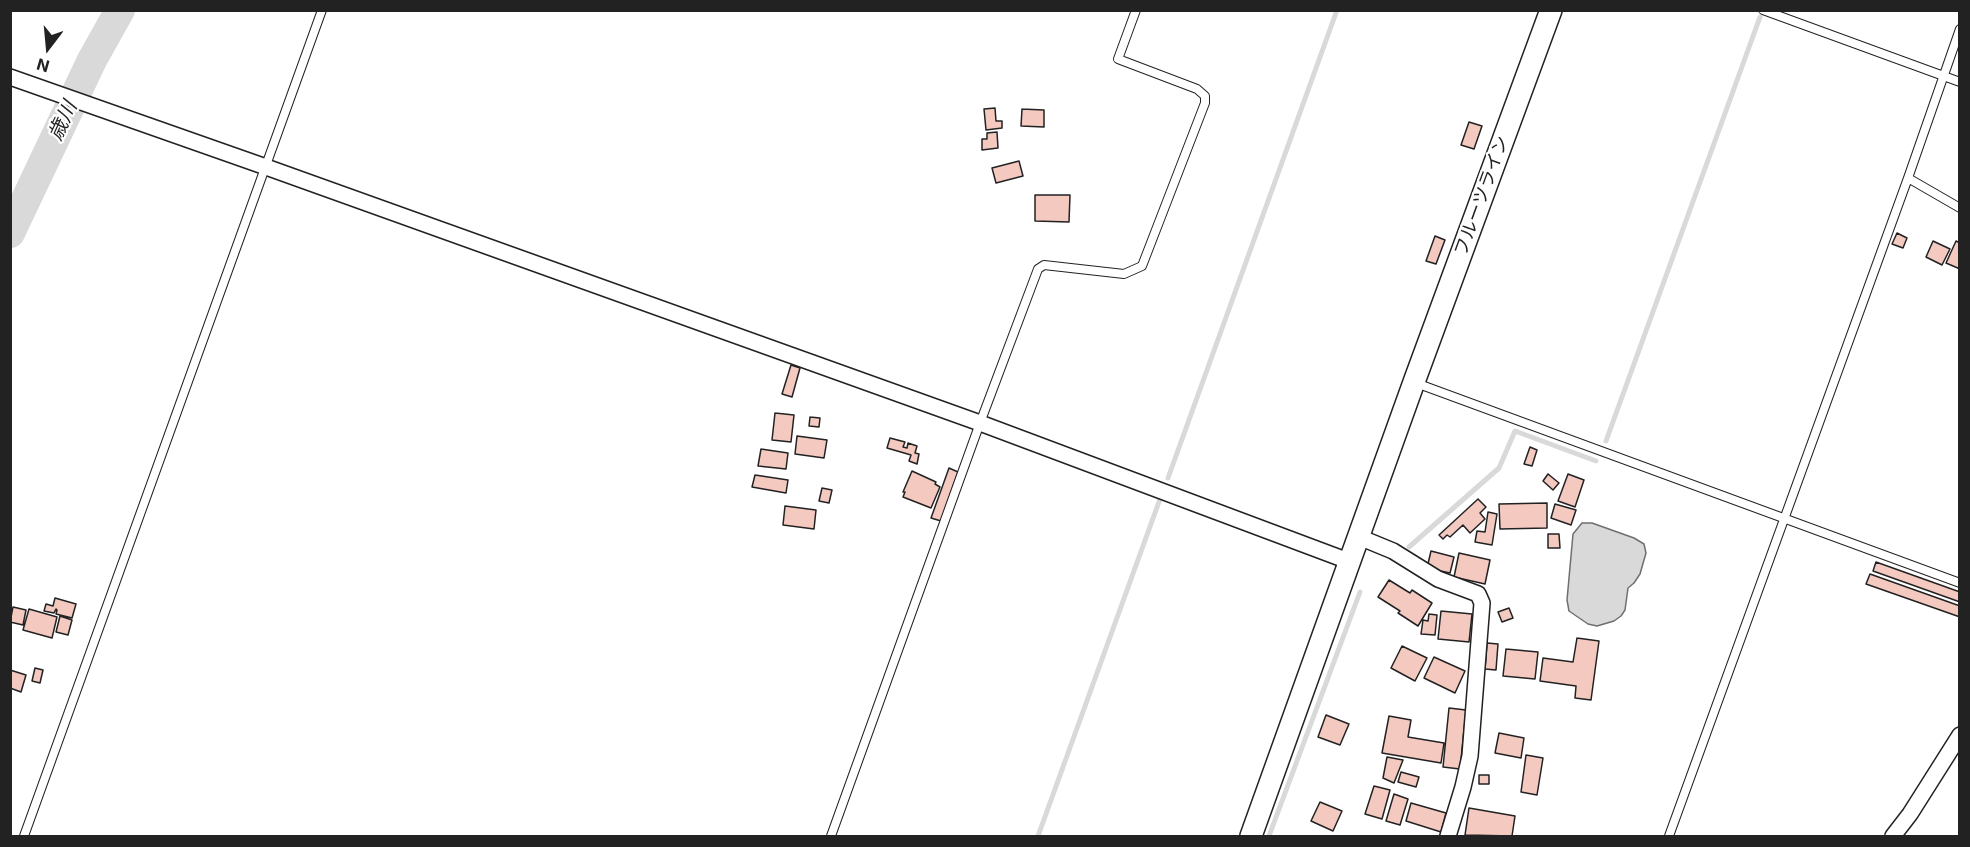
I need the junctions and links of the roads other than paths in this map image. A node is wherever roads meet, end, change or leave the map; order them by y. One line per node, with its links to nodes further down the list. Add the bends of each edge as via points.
1 (322, 10): 9 (lane)
2 (1136, 10): 13 (lane, via 1118,59 1202,92 1205,103 1197,126 1142,266 1124,274 1044,265 1038,269)
3 (1551, 10): 12 (street, フルーツライン)
4 (1763, 10): 6 (lane)
5 (1959, 29): 6 (lane)
6 (1942, 76): 8 (lane); 10 (lane)
7 (10, 77): 9 (street)
8 (1959, 82)
9 (266, 167): 13 (street); 19 (lane)
10 (1908, 178): 11 (lane); 14 (lane)
11 (1959, 208)
12 (1414, 382): 14 (lane); 15 (street, フルーツライン)
13 (980, 423): 16 (street); 20 (lane)
14 (1785, 519): 17 (lane); 23 (lane)
15 (1359, 537): 16 (street, フルーツライン); 22 (street, via 1393,551 1438,579 1478,594 1482,603 1470,756)
16 (1351, 562): 21 (street, フルーツライン)
17 (1959, 583)
18 (1959, 735): 24 (street)
19 (24, 837)
20 (831, 837)
21 (1251, 837)
22 (1448, 837)
23 (1670, 837)
24 (1893, 837)

